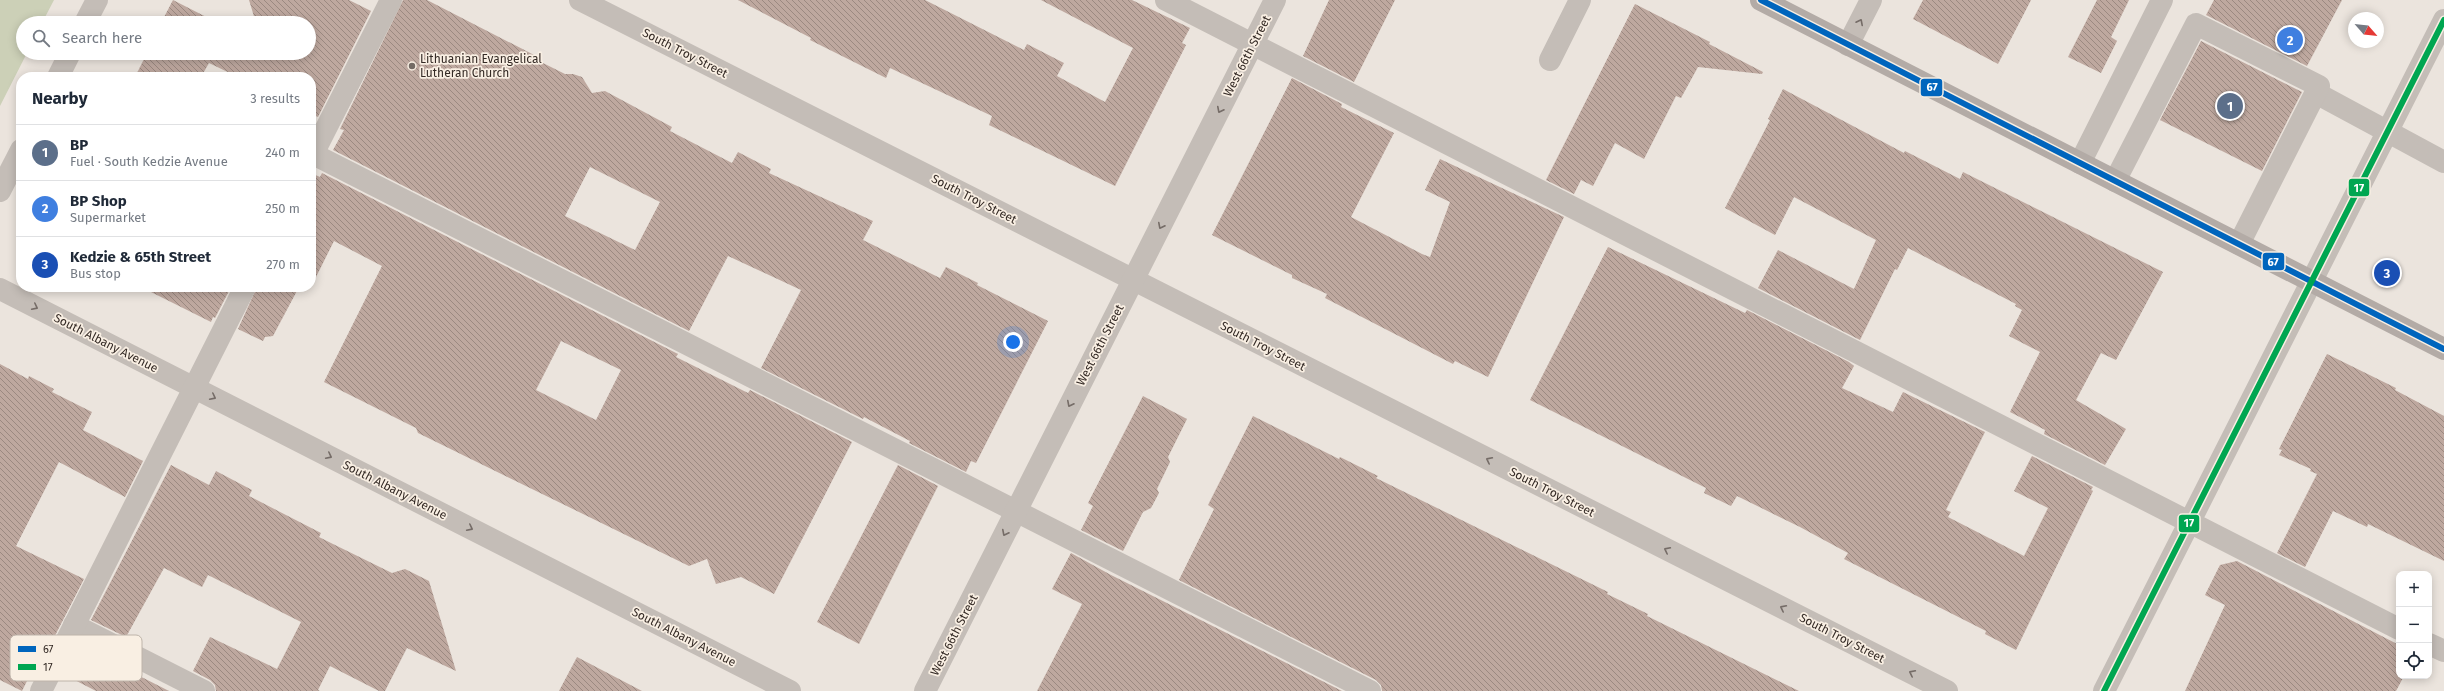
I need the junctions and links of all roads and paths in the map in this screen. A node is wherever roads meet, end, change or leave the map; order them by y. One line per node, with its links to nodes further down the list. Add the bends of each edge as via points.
1 (97, 0): 10 (street)
2 (391, 0): 19 (street)
3 (580, 0): 27 (street, South Troy Street)
4 (1166, 0): 12 (street)
5 (1275, 0): 12 (street, West 66th Street)
6 (1580, 0): 15 (street)
7 (1761, 0): 13 (main road)
8 (1871, 0): 13 (street, one-way to 8)
9 (2162, 0): 23 (street)
10 (89, 16)
11 (2444, 20): 18 (street)
12 (1253, 44): 27 (street, West 66th Street, one-way to 27); 34 (street)
13 (1848, 45): 23 (main road)
14 (66, 60): 16 (street)
15 (1550, 60)
16 (60, 72)
17 (2316, 93): 18 (street); 24 (street, via 2319,86 2196,24); 26 (street)
18 (2388, 132): 22 (street); 28 (street)
19 (316, 148)
20 (316, 158): 33 (street)
21 (16, 160): 25 (street)
22 (2444, 162)
23 (2080, 163): 24 (main road)
24 (2115, 181): 26 (main road)
25 (0, 191)
26 (2239, 244): 28 (main road)
27 (1133, 280): 33 (street, West 66th Street, one-way to 33); 48 (street, South Troy Street, one-way to 27)
28 (2312, 282): 31 (main road); 34 (street)
29 (0, 289): 32 (street, South Albany Avenue, one-way to 32)
30 (242, 292): 32 (street)
31 (2444, 349)
32 (194, 388): 35 (street); 45 (street, South Albany Avenue, one-way to 45)
33 (1016, 512): 46 (street, West 66th Street, one-way to 46); 47 (street)
34 (2190, 522): 36 (street); 49 (street)
35 (74, 625): 37 (street); 38 (street)
36 (2396, 626)
37 (69, 635)
38 (94, 635)
39 (2432, 645): 40 (street)
40 (2444, 651)
41 (142, 660): 44 (street)
42 (46, 681): 43 (street)
43 (41, 691)
44 (204, 691)
45 (790, 691)
46 (926, 691)
47 (1370, 691)
48 (1947, 691)
49 (2104, 691)

